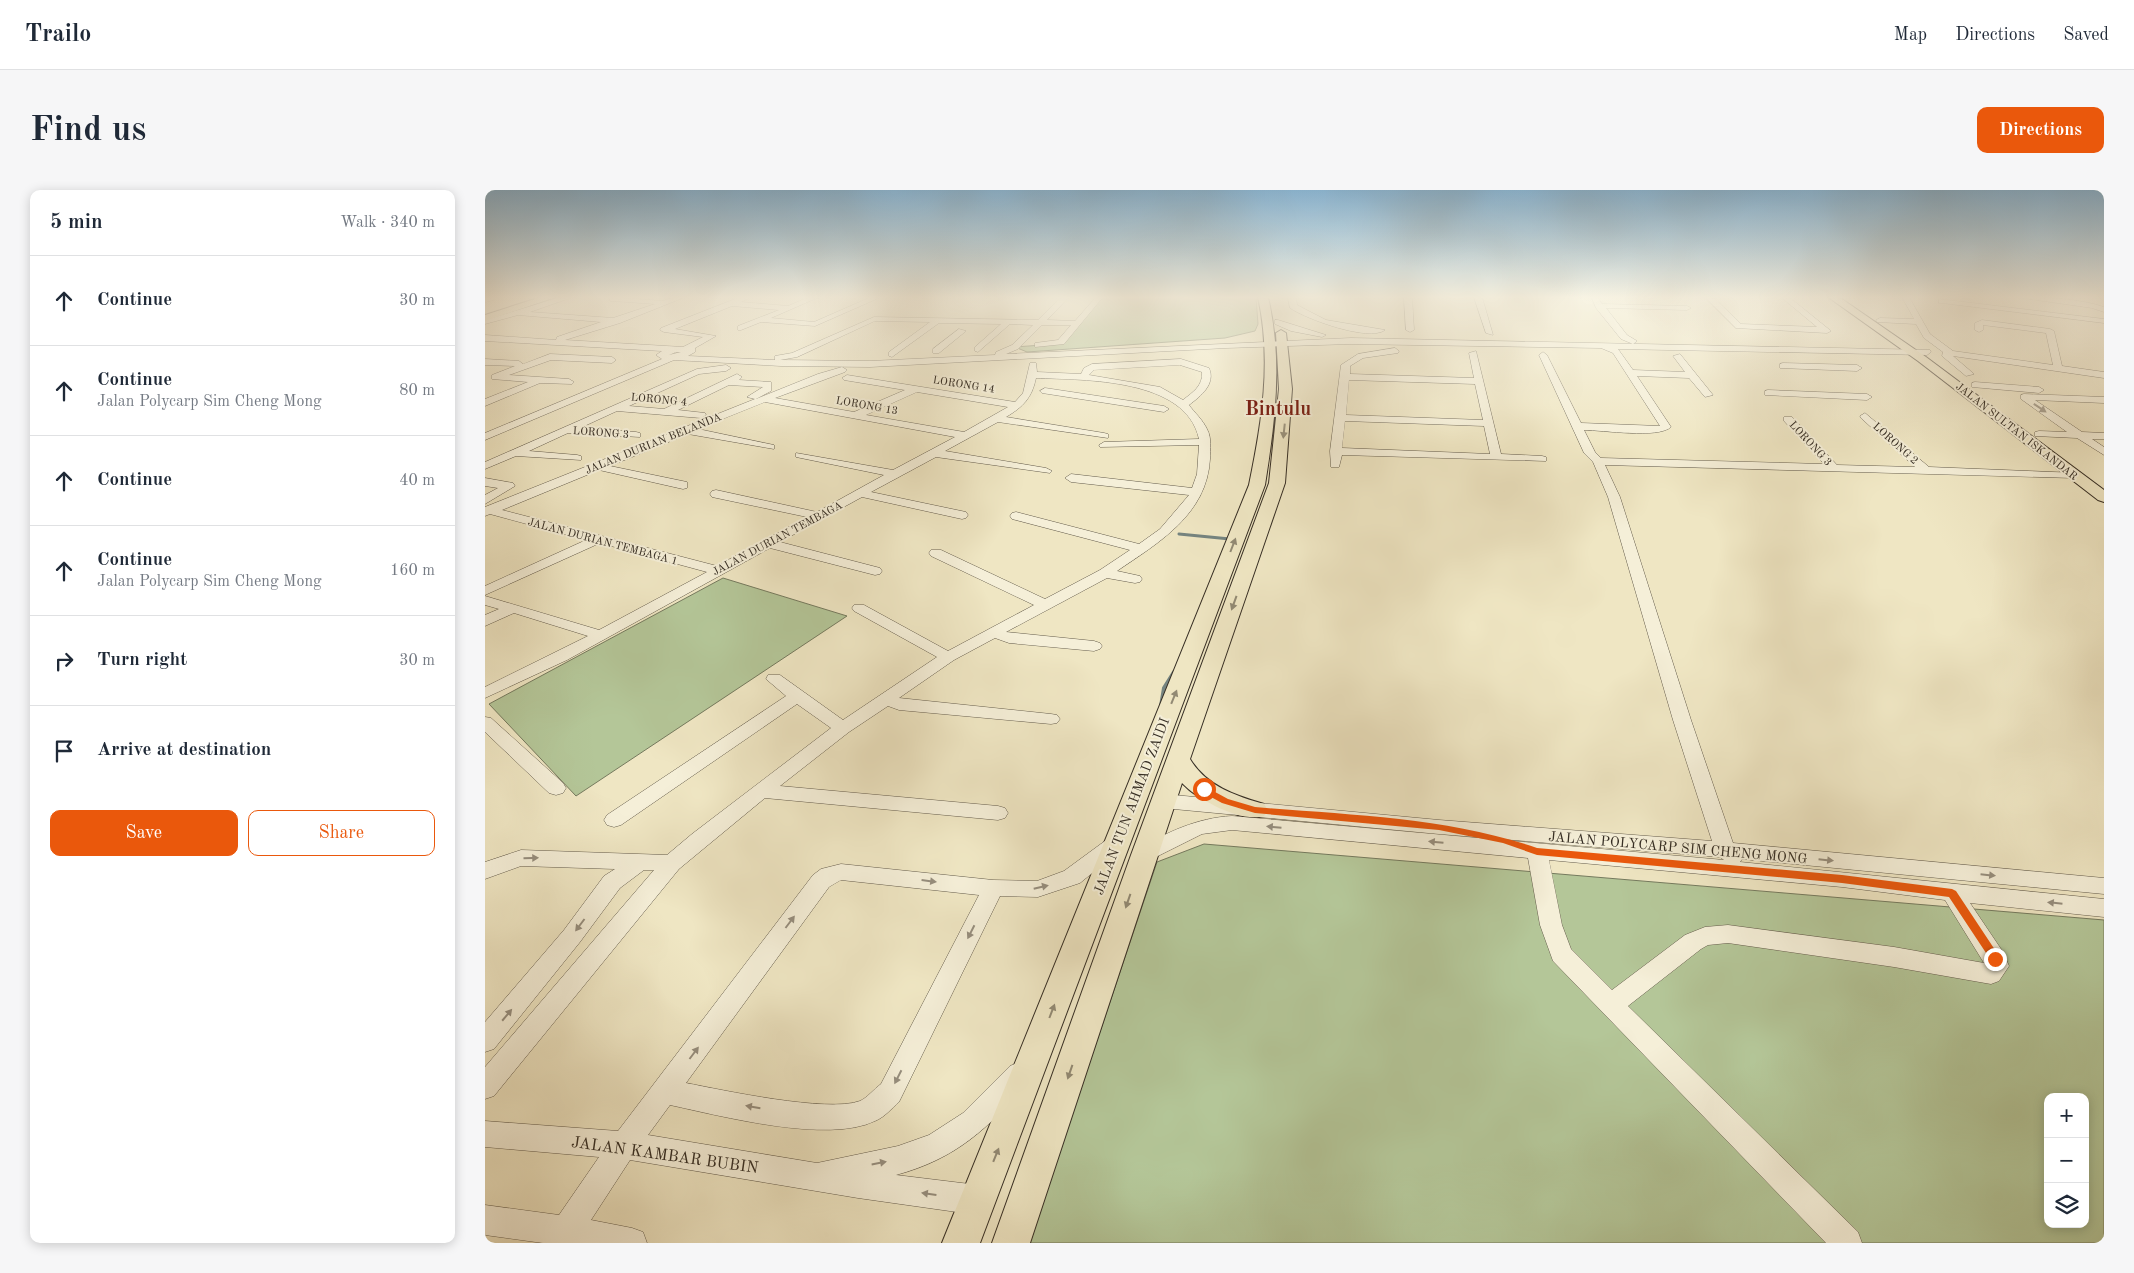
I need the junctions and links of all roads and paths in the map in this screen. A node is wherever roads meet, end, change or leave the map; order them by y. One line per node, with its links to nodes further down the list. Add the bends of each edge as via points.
1 (542, 346): 37 (street)
2 (602, 346): 28 (street)
3 (695, 346): 23 (street)
4 (815, 346): 32 (street)
5 (903, 346): 29 (street)
6 (943, 346): 25 (street)
7 (981, 346): 22 (street)
8 (1024, 346): 20 (street)
9 (1167, 346): 31 (street)
10 (1235, 346): 11 (street, via 1256,351)
11 (1268, 346): 12 (street, via 1292,352); 154 (main road, JALAN TUN AHMAD ZAIDI, one-way to 154, via 1285,427 1277,483); 162 (main road, JALAN TUN AHMAD ZAIDI, one-way to 11, via 1257,484 1267,426)
12 (1302, 346)
13 (1620, 346): 35 (street); 47 (street)
14 (1630, 346): 21 (street)
15 (1886, 346): 24 (street)
16 (1903, 346): 24 (main road, JALAN SULTAN ISKANDAR)
17 (1905, 346): 24 (main road, JALAN SULTAN ISKANDAR)
18 (1940, 346): 26 (street)
19 (2053, 346): 45 (street)
20 (1015, 347): 22 (street); 30 (street); 31 (street)
21 (1763, 348): 24 (street); 43 (street)
22 (978, 349): 25 (street)
23 (689, 350): 28 (street); 32 (street, via 776,358)
24 (1909, 350): 56 (main road, JALAN SULTAN ISKANDAR); 116 (main road, JALAN SULTAN ISKANDAR)
25 (936, 351): 29 (street)
26 (1947, 352): 45 (street); 56 (street, via 1946,357)
27 (1473, 353): 33 (street); 54 (street, via 1376,352 1351,361 1346,366); 59 (street)
28 (676, 354): 37 (street); 41 (street)
29 (892, 354): 32 (street)
30 (999, 354): 31 (street); 32 (street, via 887,360)
31 (1031, 354): 42 (street); 52 (street, JALAN DURIAN TEMBAGA)
32 (797, 355)
33 (1543, 355): 34 (street); 89 (street)
34 (1572, 356)
35 (1601, 356)
36 (1677, 356): 48 (street)
37 (660, 359): 58 (street)
38 (612, 360): 40 (street, via 554,356)
39 (485, 362): 40 (street)
40 (526, 364): 50 (street)
41 (818, 364): 42 (street); 51 (street, via 828,371)
42 (870, 364): 51 (street, JALAN DURIAN BELANDA)
43 (1783, 366): 44 (street); 68 (street)
44 (1857, 368)
45 (2058, 368): 49 (street)
46 (746, 369): 61 (street, via 705,370)
47 (1631, 373): 48 (street); 89 (street, via 1666,427 1656,430)
48 (1692, 374): 67 (street)
49 (2104, 375)
50 (490, 376): 57 (street)
51 (821, 376): 72 (street, JALAN DURIAN BELANDA)
52 (1031, 376): 53 (street); 76 (street, JALAN DURIAN TEMBAGA, via 1030,392)
53 (1084, 377): 65 (street); 75 (street, via 1091,367 1181,362 1206,370 1201,392)
54 (1345, 377): 59 (street); 85 (street)
55 (847, 378): 62 (street, LORONG 14)
56 (1972, 379): 64 (street); 92 (main road, JALAN SULTAN ISKANDAR)
57 (541, 380): 60 (street); 74 (street)
58 (617, 380): 61 (street); 94 (street)
59 (1479, 381): 88 (street)
60 (569, 382)
61 (667, 385): 78 (street)
62 (916, 389): 76 (street, LORONG 14); 83 (street)
63 (1045, 391): 77 (street)
64 (2043, 391): 69 (street); 71 (street)
65 (1165, 393): 75 (street); 77 (street)
66 (1768, 393): 68 (street)
67 (1708, 395)
68 (1814, 395): 70 (street)
69 (2104, 396)
70 (1867, 397)
71 (2053, 397): 73 (street); 96 (street, one-way to 96, via 2024,397)
72 (763, 399): 79 (street, JALAN DURIAN BELANDA); 83 (street, LORONG 13)
73 (2104, 400)
74 (485, 403)
75 (1183, 404): 98 (street, via 1202,429)
76 (1018, 406): 86 (street, JALAN DURIAN TEMBAGA)
77 (1141, 406): 80 (street)
78 (615, 407): 81 (street, LORONG 4); 90 (street)
79 (743, 407): 81 (street, via 738,404 768,389 768,384 733,379); 91 (street, JALAN DURIAN BELANDA)
80 (1164, 409)
81 (665, 412): 82 (street, LORONG 4)
82 (701, 415)
83 (855, 416): 95 (street, LORONG 13)
84 (1865, 416): 113 (street, LORONG 2)
85 (1340, 418): 88 (street); 100 (street)
86 (996, 419): 95 (street, JALAN DURIAN TEMBAGA); 98 (street, via 1104,440)
87 (1787, 419): 112 (street, LORONG 3)
88 (1489, 423): 105 (street)
89 (1577, 426): 108 (street, via 1589,453)
90 (566, 430): 93 (street, LORONG 3); 103 (street)
91 (686, 430): 99 (street); 111 (street, JALAN DURIAN BELANDA)
92 (2039, 434): 96 (street); 119 (main road, JALAN SULTAN ISKANDAR)
93 (636, 435)
94 (485, 436)
95 (966, 436): 101 (street, JALAN DURIAN TEMBAGA)
96 (2080, 436): 97 (street); 102 (street)
97 (2104, 436)
98 (1205, 442): 121 (street, via 1203,474)
99 (770, 447)
100 (1336, 451): 105 (street); 109 (street)
101 (934, 452): 114 (street); 115 (street, JALAN DURIAN TEMBAGA)
102 (2104, 452)
103 (514, 453): 106 (street); 110 (street)
104 (800, 455): 115 (street)
105 (1497, 457): 107 (street)
106 (577, 458)
107 (1542, 459)
108 (1598, 461): 112 (street); 163 (street, via 1614,497)
109 (1335, 465)
110 (485, 466)
111 (596, 466): 120 (street); 125 (street, JALAN DURIAN BELANDA)
112 (1833, 468): 113 (street)
113 (1926, 471): 116 (street)
114 (1046, 472)
115 (894, 474): 122 (street, JALAN DURIAN TEMBAGA)
116 (2074, 474): 124 (main road, JALAN SULTAN ISKANDAR)
117 (1071, 478): 121 (street)
118 (485, 482): 125 (street, via 509,486)
119 (2104, 483)
120 (683, 485)
121 (1197, 492): 131 (street, via 1179,518)
122 (859, 493): 126 (street); 127 (street, JALAN DURIAN TEMBAGA)
123 (716, 494): 127 (street)
124 (2104, 497)
125 (486, 507): 129 (street, JALAN DURIAN TEMBAGA 1)
126 (963, 515)
127 (817, 516): 130 (street, JALAN DURIAN TEMBAGA)
128 (1016, 516): 131 (street)
129 (595, 540): 133 (street, JALAN DURIAN TEMBAGA 1); 137 (street)
130 (767, 544): 133 (street, JALAN DURIAN TEMBAGA); 134 (street)
131 (1143, 549): 135 (street)
132 (936, 553): 139 (street)
133 (717, 570): 144 (street, JALAN DURIAN TEMBAGA)
134 (875, 571)
135 (1105, 574): 136 (street); 139 (street)
136 (1135, 580)
137 (485, 591)
138 (485, 600): 141 (street)
139 (1045, 605): 143 (street)
140 (859, 608): 146 (street)
141 (511, 609): 142 (street); 144 (street)
142 (485, 621)
143 (993, 632): 145 (street, via 1009,638); 146 (street)
144 (600, 635): 148 (street, JALAN DURIAN TEMBAGA)
145 (1094, 646)
146 (948, 657): 150 (street)
147 (773, 679): 149 (street)
148 (485, 693)
149 (797, 696): 153 (street); 160 (street)
150 (886, 698): 151 (street, via 899,705); 153 (street)
151 (1051, 720)
152 (485, 722): 155 (street)
153 (843, 728): 156 (street)
154 (1178, 759): 157 (main road, JALAN TUN AHMAD ZAIDI); 158 (main road, via 1186,773 1204,789 1225,801)
155 (556, 788)
156 (762, 791): 159 (street); 167 (street)
157 (1163, 801): 158 (street, JALAN POLYCARP SIM CHENG MONG); 162 (main road, JALAN TUN AHMAD ZAIDI)
158 (1255, 810): 161 (street, JALAN POLYCARP SIM CHENG MONG)
159 (998, 813)
160 (614, 820)
161 (1439, 827): 163 (street, JALAN POLYCARP SIM CHENG MONG); 164 (street, via 1504,840)
162 (1131, 848): 164 (street, JALAN POLYCARP SIM CHENG MONG, one-way to 162, via 1221,823); 173 (street, JALAN POLYCARP SIM CHENG MONG, one-way to 162, via 1038,889 1072,877); 178 (main road, JALAN TUN AHMAD ZAIDI, one-way to 162); 189 (main road, JALAN TUN AHMAD ZAIDI, one-way to 189)
163 (1725, 850): 168 (street, via 1706,862); 170 (street, via 1754,867); 172 (street, JALAN POLYCARP SIM CHENG MONG, one-way to 172)
164 (1537, 852): 168 (street, JALAN POLYCARP SIM CHENG MONG); 176 (street, via 1551,925 1561,954)
165 (586, 861): 166 (street); 169 (street, one-way to 165, via 521,858); 171 (street, via 606,875)
166 (641, 861): 167 (street); 171 (street, via 617,877)
167 (672, 863): 179 (street)
168 (1664, 863): 170 (street, JALAN POLYCARP SIM CHENG MONG)
169 (485, 871)
170 (1842, 879): 174 (street, JALAN POLYCARP SIM CHENG MONG)
171 (610, 886): 177 (street)
172 (2104, 886)
173 (993, 888): 180 (street, JALAN POLYCARP SIM CHENG MONG, one-way to 173, via 821,881 829,875 841,872); 180 (street, one-way to 180, via 890,1093 865,1113 836,1118)
174 (1952, 893): 175 (street, JALAN POLYCARP SIM CHENG MONG, one-way to 174); 176 (street, via 1995,959 1997,966 1991,974 1738,935 1705,936)
175 (2104, 908)
176 (1611, 1005): 190 (street)
177 (485, 1041)
178 (1035, 1057): 183 (street, one-way to 178, via 886,1162 939,1145 967,1127); 184 (main road, JALAN TUN AHMAD ZAIDI, one-way to 178)
179 (485, 1087)
180 (665, 1092): 182 (street, JALAN POLYCARP SIM CHENG MONG)
181 (485, 1134): 182 (street, JALAN KAMBAR BUBIN)
182 (624, 1145): 183 (street, JALAN KAMBAR BUBIN); 186 (street, JALAN POLYCARP SIM CHENG MONG)
183 (814, 1176): 184 (street, JALAN KAMBAR BUBIN, one-way to 183)
184 (978, 1200): 188 (main road, JALAN TUN AHMAD ZAIDI)
185 (485, 1220): 186 (street)
186 (563, 1237): 187 (street)
187 (632, 1243)
188 (961, 1243)
189 (1011, 1243)
190 (1847, 1243)

